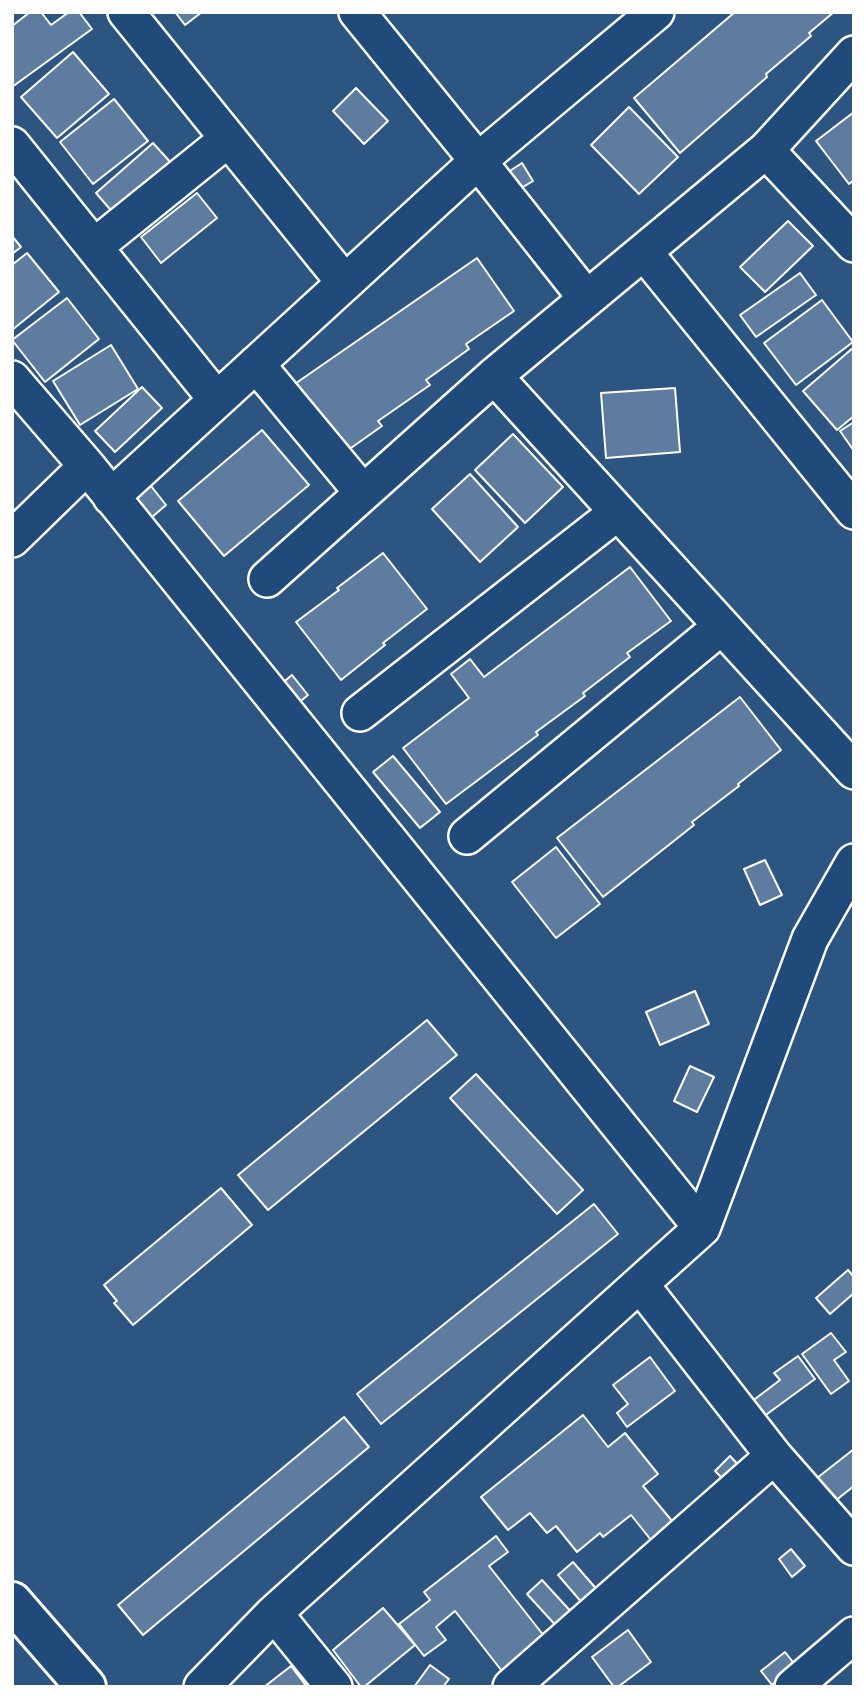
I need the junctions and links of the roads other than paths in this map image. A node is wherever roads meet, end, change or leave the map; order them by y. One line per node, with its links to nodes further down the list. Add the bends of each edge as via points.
1 (126, 12): 5 (street)
2 (656, 12): 8 (street)
3 (377, 19): 8 (street)
4 (854, 54): 7 (street)
5 (228, 139): 10 (street); 12 (street)
6 (12, 145): 10 (street)
7 (766, 150): 9 (street); 11 (street)
8 (478, 161): 12 (street); 13 (street)
9 (854, 244)
10 (94, 247): 17 (street)
11 (644, 252): 13 (street); 21 (street)
12 (345, 283): 14 (street)
13 (587, 299): 15 (street)
14 (256, 364): 17 (street); 19 (street)
15 (494, 376): 19 (street); 22 (street)
16 (12, 379): 18 (street)
17 (217, 400): 20 (street)
18 (87, 466): 20 (street); 23 (street)
19 (363, 493): 24 (street)
20 (111, 497): 30 (street)
21 (854, 511)
22 (618, 512): 25 (street); 26 (street)
23 (12, 539)
24 (267, 579)
25 (722, 626): 27 (street); 28 (street)
26 (360, 713)
27 (854, 771)
28 (467, 836)
29 (854, 862): 30 (street, via 810,939)
30 (702, 1227): 31 (street)
31 (640, 1284): 32 (street); 35 (street)
32 (774, 1456): 33 (street); 40 (street)
33 (854, 1547)
34 (12, 1602): 37 (street)
35 (274, 1614): 38 (street); 39 (street)
36 (854, 1634): 41 (street)
37 (86, 1687)
38 (202, 1687)
39 (334, 1687)
40 (511, 1687)
41 (793, 1687)

